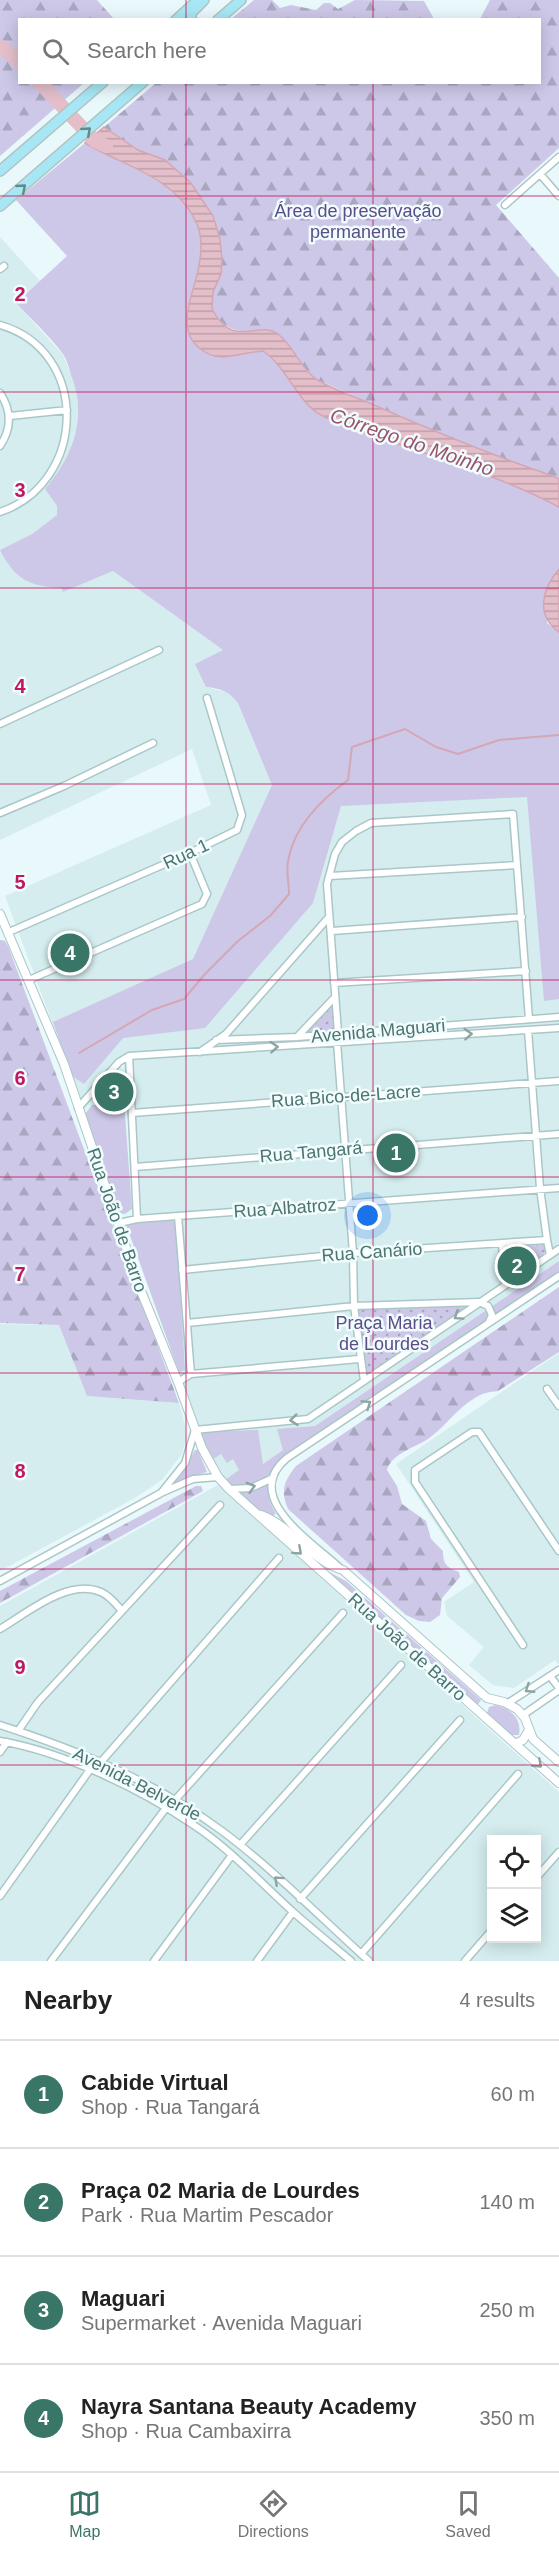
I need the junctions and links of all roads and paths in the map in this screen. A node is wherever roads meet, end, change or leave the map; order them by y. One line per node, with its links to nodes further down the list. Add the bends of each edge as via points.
1 (198, 0): 4 (main road)
2 (204, 0): 5 (main road)
3 (241, 0): 6 (main road)
4 (178, 18)
5 (191, 18)
6 (220, 18)
7 (101, 84): 10 (main road)
8 (141, 84): 14 (main road, one-way to 8)
9 (559, 158): 11 (street)
10 (0, 171)
11 (540, 174): 12 (street); 13 (street)
12 (559, 196)
13 (505, 205)
14 (0, 206)
15 (0, 325): 17 (street, via 22,335 48,360 61,384)
16 (0, 393): 18 (street)
17 (67, 410): 18 (street); 20 (street, via 65,441 54,470 34,494)
18 (10, 416): 19 (street)
19 (0, 446)
20 (0, 513)
21 (159, 650): 23 (street)
22 (207, 698): 26 (street, Rua 1, via 242,815 237,830)
23 (0, 724)
24 (153, 743): 25 (street)
25 (0, 813)
26 (190, 853): 33 (street, Rua 1); 35 (street, via 207,894 202,904)
27 (517, 865): 28 (street); 28 (street, via 513,814 371,824 342,842); 31 (street)
28 (330, 876): 30 (street)
29 (0, 914): 33 (street, Rua João de Barro)
30 (329, 917): 32 (street); 43 (street)
31 (522, 917): 32 (street); 34 (street)
32 (332, 931): 36 (street)
33 (4, 932): 35 (street, Rua João de Barro)
34 (525, 971): 36 (street); 39 (street)
35 (29, 980): 54 (street, Rua João de Barro)
36 (334, 983): 37 (street)
37 (335, 997): 42 (street); 44 (street)
38 (559, 1017): 39 (street, Avenida Maguari)
39 (529, 1019): 42 (street, Avenida Maguari)
40 (559, 1028): 41 (street, Avenida Maguari)
41 (528, 1030): 46 (street, Avenida Maguari, one-way to 41); 52 (street)
42 (338, 1033): 44 (street, Avenida Maguari)
43 (227, 1037): 44 (street, Avenida Maguari); 45 (street); 47 (street)
44 (297, 1037)
45 (216, 1040): 48 (street); 49 (street)
46 (337, 1042): 47 (street, Avenida Maguari, one-way to 46); 53 (street)
47 (226, 1050): 48 (street, Avenida Maguari)
48 (215, 1051): 49 (street, Avenida Maguari)
49 (200, 1052): 50 (street, Avenida Maguari)
50 (129, 1056): 54 (street, via 118,1062); 55 (street)
51 (559, 1081): 52 (street, Rua Bico-de-Lacre)
52 (531, 1083): 53 (street, Rua Bico-de-Lacre); 57 (street)
53 (341, 1096): 55 (street, Rua Bico-de-Lacre); 58 (street)
54 (78, 1108): 65 (street, Rua João de Barro)
55 (132, 1113): 59 (street)
56 (559, 1134): 57 (street, Rua Tangará)
57 (536, 1136): 58 (street, Rua Tangará); 60 (street)
58 (345, 1149): 59 (street, Rua Tangará); 62 (street)
59 (135, 1167): 64 (street)
60 (540, 1188): 61 (street, Rua Albatroz); 62 (street, Rua Albatroz); 66 (street)
61 (559, 1188)
62 (349, 1203): 63 (street, Rua Albatroz); 69 (street)
63 (178, 1216): 64 (street, Rua Albatroz); 71 (street)
64 (137, 1219): 65 (street, Rua Albatroz)
65 (119, 1223): 81 (street, Rua João de Barro, via 139,1286)
66 (547, 1240): 67 (street, Rua Canário); 70 (street)
67 (502, 1244): 69 (street, Rua Canário); 73 (street)
68 (559, 1249): 70 (street)
69 (352, 1253): 71 (street, Rua Canário); 75 (street)
70 (550, 1255): 73 (street)
71 (182, 1270): 76 (street)
72 (559, 1276): 77 (street)
73 (506, 1285): 74 (street)
74 (479, 1302): 75 (street); 77 (street, via 491,1311 492,1318); 80 (street, one-way to 80)
75 (354, 1306): 76 (street); 78 (street)
76 (187, 1323): 79 (street)
77 (487, 1324): 90 (street, one-way to 77, via 287,1458)
78 (359, 1359): 79 (street); 80 (street)
79 (191, 1374): 81 (street)
80 (363, 1381): 84 (street, one-way to 84, via 308,1419)
81 (178, 1382): 84 (street, Rua João de Barro)
82 (547, 1389): 83 (street)
83 (559, 1406)
84 (195, 1430): 85 (street, Rua João de Barro); 86 (street)
85 (202, 1448): 86 (street); 87 (street, Rua João de Barro)
86 (189, 1453): 92 (street, via 179,1474)
87 (212, 1468): 88 (street); 89 (street, Rua João de Barro)
88 (205, 1477): 89 (street); 92 (street)
89 (218, 1477): 91 (street, Rua João de Barro)
90 (273, 1478): 91 (street, one-way to 90, via 250,1488); 97 (street, Rua João de Barro, via 272,1498 277,1509)
91 (229, 1490): 94 (street, Rua João de Barro)
92 (161, 1493): 98 (street)
93 (220, 1505): 99 (street)
94 (254, 1512): 97 (street, Rua João de Barro, via 282,1524 325,1562); 109 (street, Rua João de Barro, one-way to 109)
95 (559, 1551): 102 (street, via 479,1432 472,1432 415,1470 416,1482)
96 (279, 1558): 122 (street)
97 (343, 1570): 107 (street, Rua João de Barro)
98 (0, 1581)
99 (122, 1611): 101 (street, via 101,1592 76,1588); 114 (street, via 38,1702)
100 (342, 1613): 127 (street)
101 (0, 1629)
102 (523, 1645)
103 (401, 1665): 133 (street)
104 (559, 1670): 105 (street)
105 (550, 1676): 106 (street); 108 (street, one-way to 108)
106 (559, 1689): 110 (street)
107 (492, 1700): 108 (street, Rua João de Barro); 109 (street)
108 (508, 1703): 110 (street, Rua João de Barro)
109 (482, 1713): 117 (street, Rua João de Barro)
110 (523, 1714): 113 (street)
111 (460, 1720): 138 (street)
112 (0, 1725): 114 (street, Avenida Belverde)
113 (529, 1730): 117 (street); 123 (street, via 533,1739)
114 (18, 1731): 116 (street, Avenida Belverde)
115 (4, 1742): 118 (street, Avenida Belverde); 119 (street)
116 (55, 1744): 118 (street, via 56,1750 50,1753); 120 (street, Avenida Belverde)
117 (515, 1744): 126 (street, Rua João de Barro, one-way to 126)
118 (34, 1750): 121 (street, Avenida Belverde)
119 (0, 1752)
120 (78, 1753): 121 (street); 122 (street, Avenida Belverde)
121 (59, 1758): 124 (street, Avenida Belverde)
122 (101, 1762): 127 (street, Avenida Belverde)
123 (559, 1762)
124 (89, 1770): 128 (street, Avenida Belverde); 137 (street)
125 (518, 1774): 145 (street)
126 (559, 1783)
127 (175, 1800): 130 (street, Avenida Belverde)
128 (166, 1808): 129 (street, Avenida Belverde); 146 (street)
129 (181, 1817): 130 (street, via 196,1823); 131 (street, Avenida Belverde)
130 (203, 1817): 132 (street, Avenida Belverde)
131 (202, 1831): 132 (street); 135 (street, Avenida Belverde)
132 (223, 1832): 133 (street, Avenida Belverde)
133 (240, 1845): 138 (street, Avenida Belverde, one-way to 133)
134 (559, 1852): 136 (street)
135 (232, 1855): 139 (street, Avenida Belverde); 147 (street)
136 (541, 1873)
137 (0, 1896)
138 (300, 1899): 140 (street, Avenida Belverde)
139 (293, 1912): 141 (street, Avenida Belverde); 148 (street)
140 (321, 1919): 141 (street, via 319,1925); 144 (street, Avenida Belverde)
141 (304, 1921): 142 (street, Avenida Belverde)
142 (321, 1934): 144 (street); 149 (street, Avenida Belverde)
143 (487, 1936): 151 (street)
144 (342, 1938): 145 (street, Avenida Belverde)
145 (361, 1954): 150 (street, Avenida Belverde)
146 (51, 1961)
147 (154, 1961)
148 (256, 1961)
149 (351, 1961)
150 (369, 1961)
151 (465, 1961)

